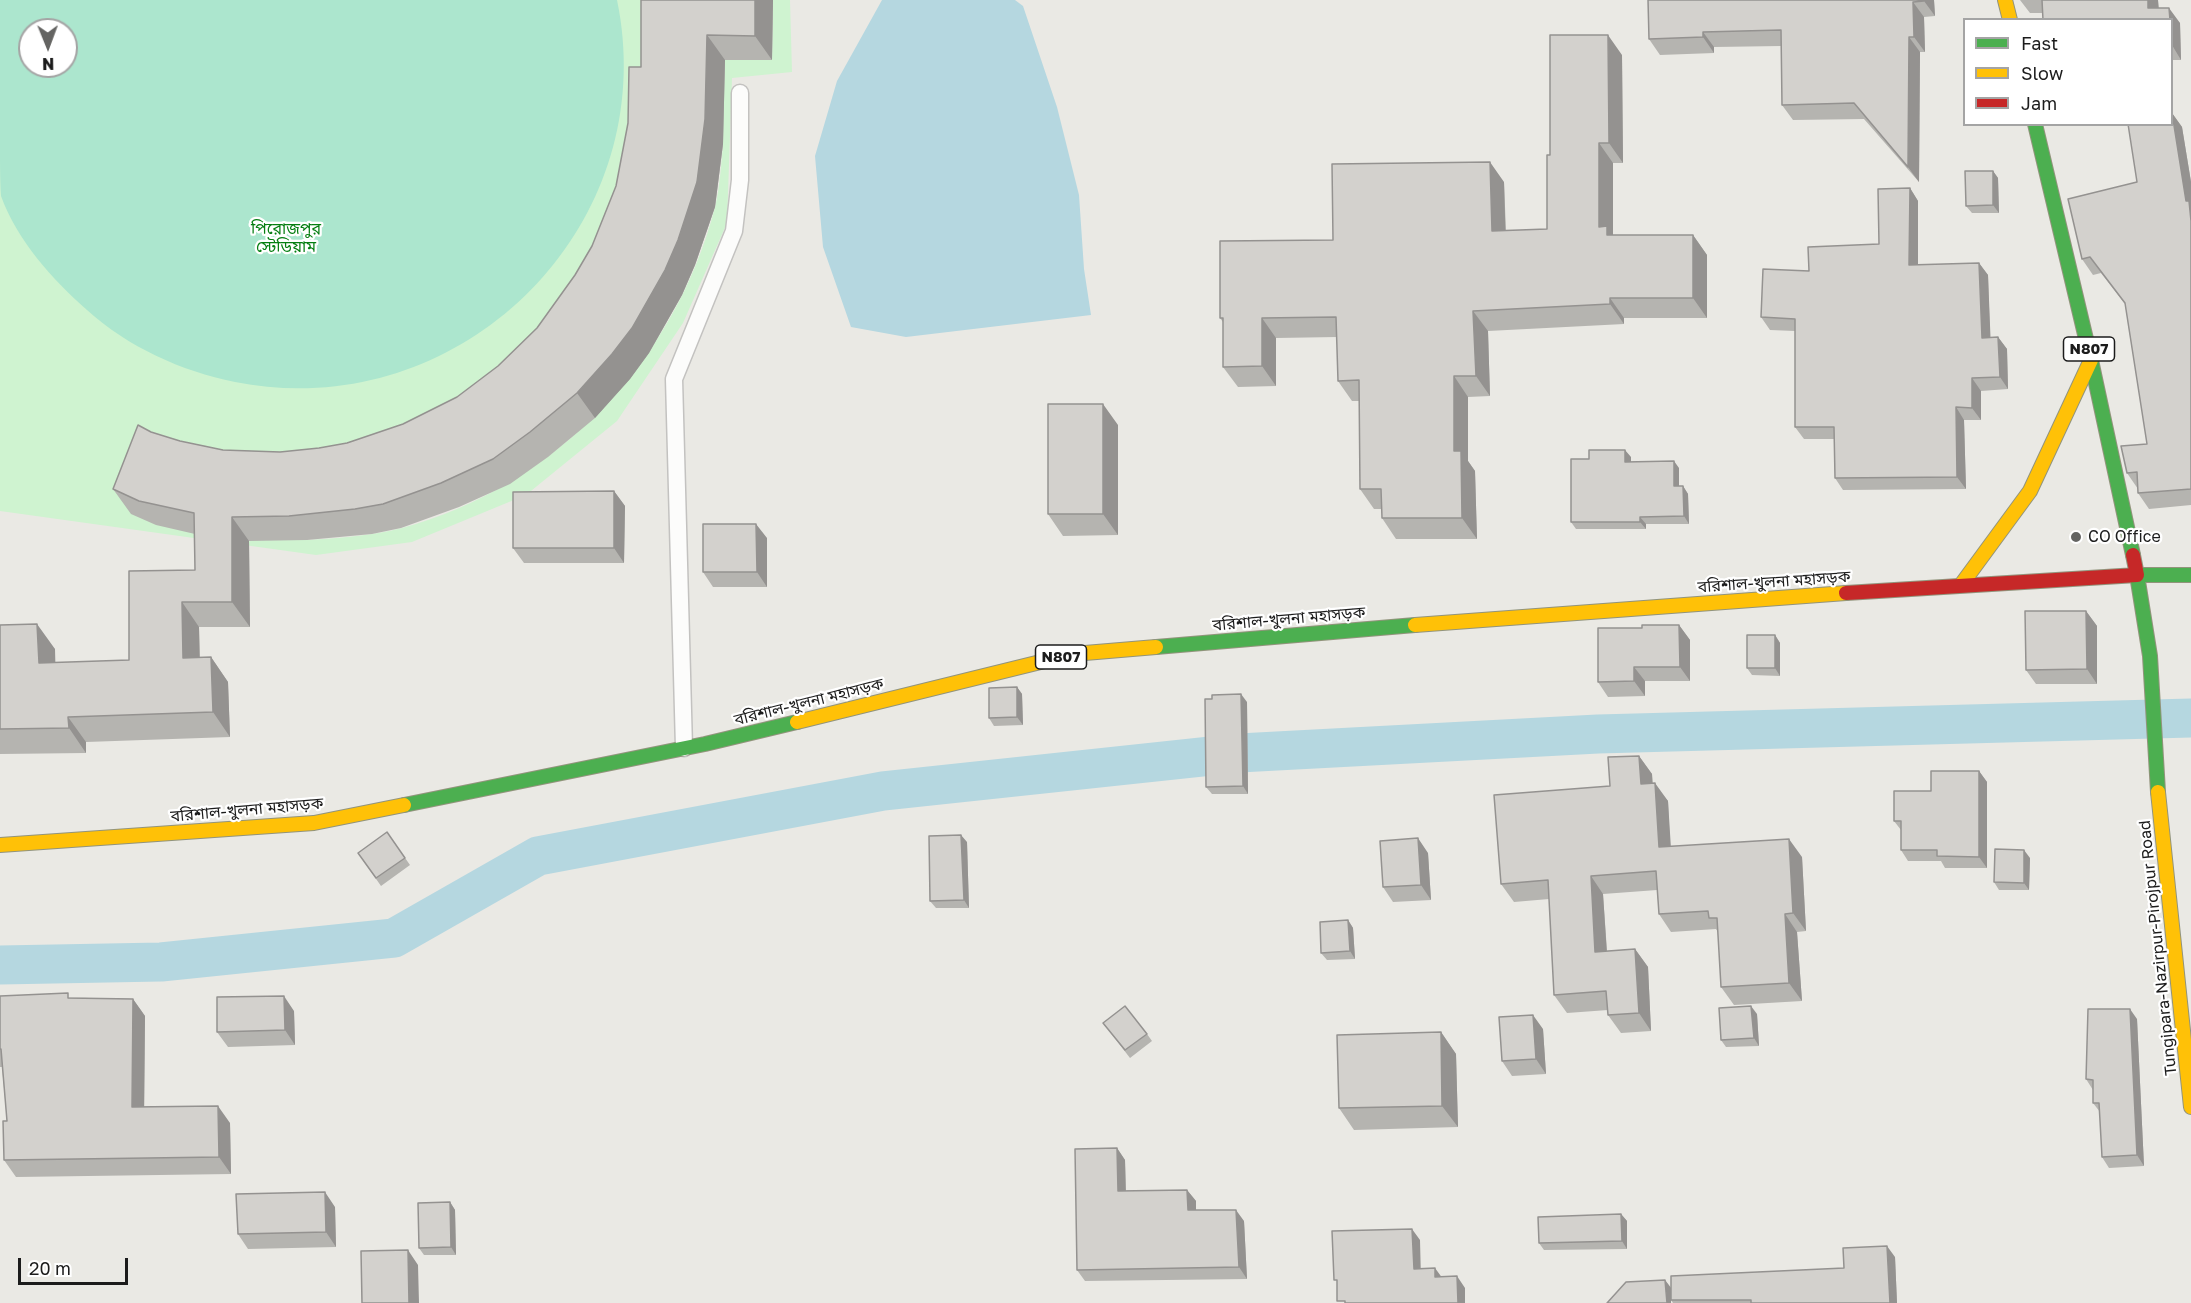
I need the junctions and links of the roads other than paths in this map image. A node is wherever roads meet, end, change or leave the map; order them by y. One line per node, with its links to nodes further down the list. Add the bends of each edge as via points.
1 (2005, 0): 2 (main road)
2 (2010, 18)
3 (740, 93): 9 (lane, via 740,180 734,231 674,379)
4 (2035, 126): 5 (main road, N807)
5 (2091, 360): 7 (main road, N807); 8 (main road, N807, via 2030,491)
6 (2191, 574): 7 (main road, বরিশাল-খুলনা মহাসড়ক)
7 (2138, 575): 8 (main road, বরিশাল-খুলনা মহাসড়ক / N807); 11 (main road, Tungipara-Nazirpur-Pirojpur Road, via 2150,656 2157,786)
8 (1960, 585): 9 (main road, বরিশাল-খুলনা মহাসড়ক / N807, via 1073,654)
9 (684, 748): 10 (main road, বরিশাল-খুলনা মহাসড়ক / N807, via 314,823)
10 (0, 845)
11 (2191, 1107)

